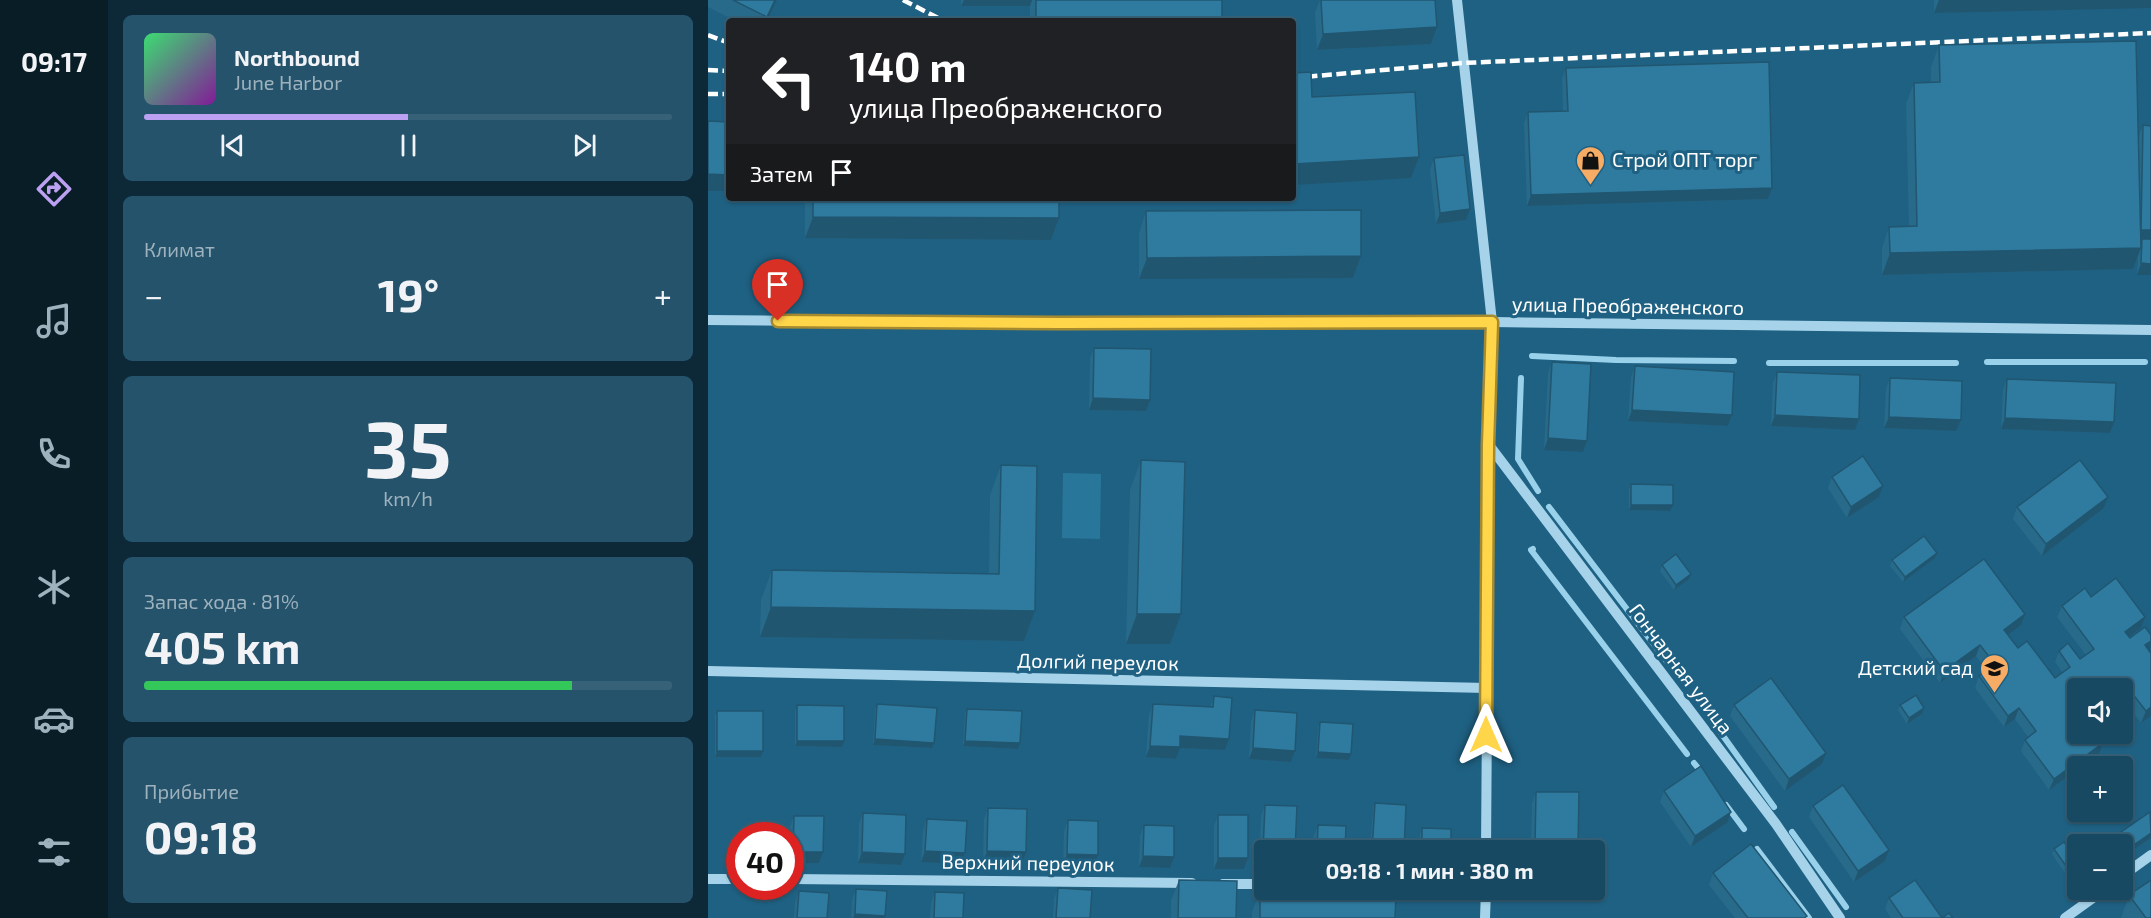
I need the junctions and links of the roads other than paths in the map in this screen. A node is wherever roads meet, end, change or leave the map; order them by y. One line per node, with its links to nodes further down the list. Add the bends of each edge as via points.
1 (1457, 0): 3 (street)
2 (708, 320): 3 (street, улица Преображенского)
3 (1492, 322): 4 (street, улица Преображенского); 5 (street)
4 (2151, 330)
5 (1488, 445): 7 (street); 20 (street, Гончарная улица, via 1776,824)
6 (708, 671): 7 (street, Долгий переулок)
7 (1487, 688): 8 (street)
8 (1486, 840)
9 (2151, 855): 10 (street)
10 (2133, 868)
11 (708, 879): 12 (street)
12 (726, 879)
13 (804, 879): 14 (street, Верхний переулок)
14 (1203, 883)
15 (1215, 884): 16 (street)
16 (1254, 884)
17 (1486, 900): 19 (street)
18 (2090, 900): 21 (street)
19 (1485, 918)
20 (1840, 918)
21 (2065, 918)

